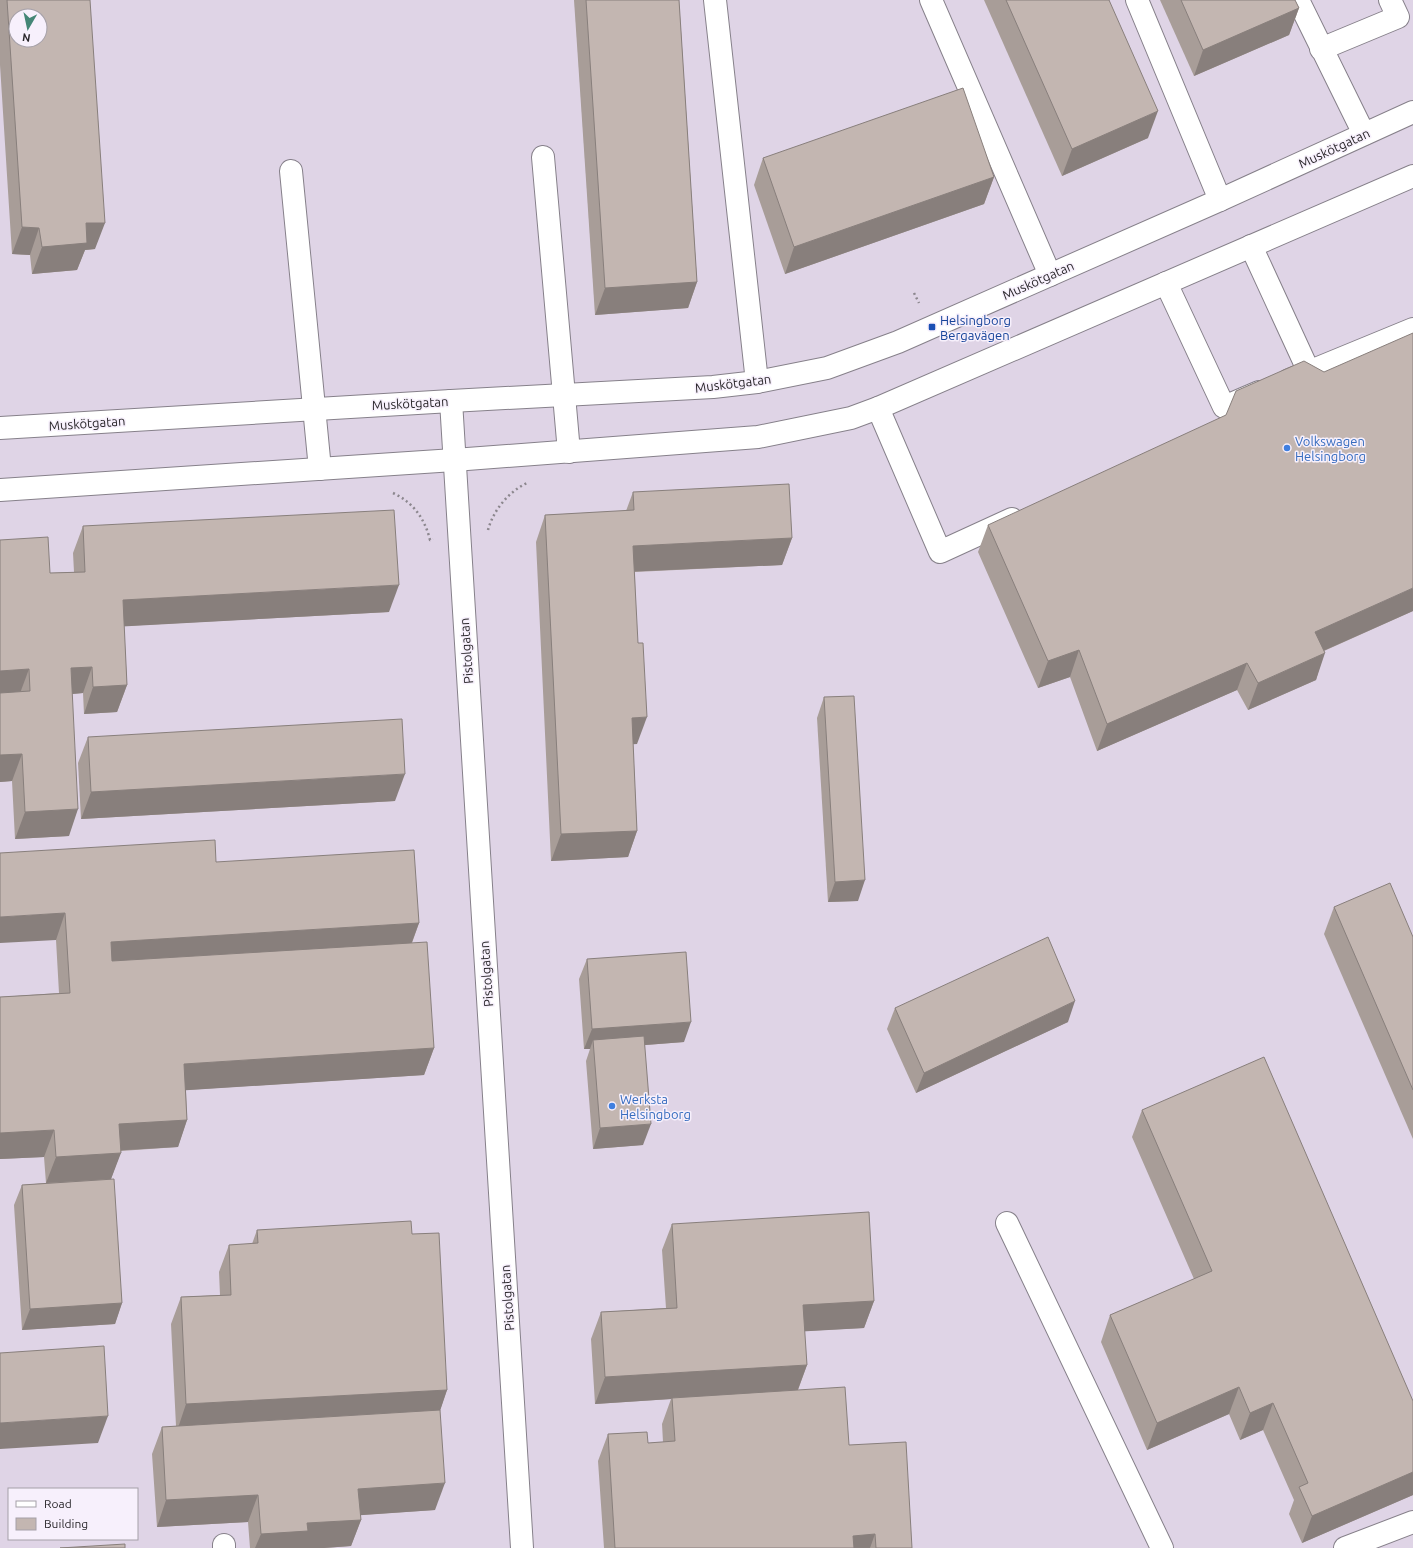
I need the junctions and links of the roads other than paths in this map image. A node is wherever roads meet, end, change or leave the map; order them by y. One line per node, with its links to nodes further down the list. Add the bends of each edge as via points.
1 (715, 0): 18 (street)
2 (931, 0): 14 (street)
3 (1136, 0): 12 (street)
4 (1298, 0): 6 (street)
5 (1390, 0): 6 (street, via 1398,18)
6 (1321, 49): 8 (street)
7 (1413, 112): 8 (street, Muskötgatan)
8 (1364, 134): 12 (street, Muskötgatan)
9 (543, 157): 19 (street)
10 (291, 171): 22 (street)
11 (1413, 176): 13 (street)
12 (1220, 200): 14 (street, Muskötgatan)
13 (1251, 246): 15 (street); 17 (street)
14 (1050, 275): 18 (street, Muskötgatan, via 898,342 827,368)
15 (1166, 283): 17 (street, via 1224,406); 21 (street)
16 (1413, 329): 17 (street)
17 (1309, 372)
18 (756, 382): 19 (street, Muskötgatan, via 713,387)
19 (563, 395): 20 (street, Muskötgatan); 24 (street)
20 (451, 401): 22 (street, Muskötgatan); 25 (street, Pistolgatan)
21 (878, 408): 24 (street, via 851,418 758,437); 28 (street, via 940,552)
22 (313, 409): 23 (street, Muskötgatan); 26 (street)
23 (0, 428)
24 (570, 452): 25 (street)
25 (454, 460): 26 (street); 31 (street, Pistolgatan)
26 (320, 469): 27 (street)
27 (0, 490)
28 (1034, 509)
29 (1007, 1223): 32 (street)
30 (1413, 1522): 33 (street)
31 (522, 1548)
32 (1162, 1548)
33 (1345, 1548)

